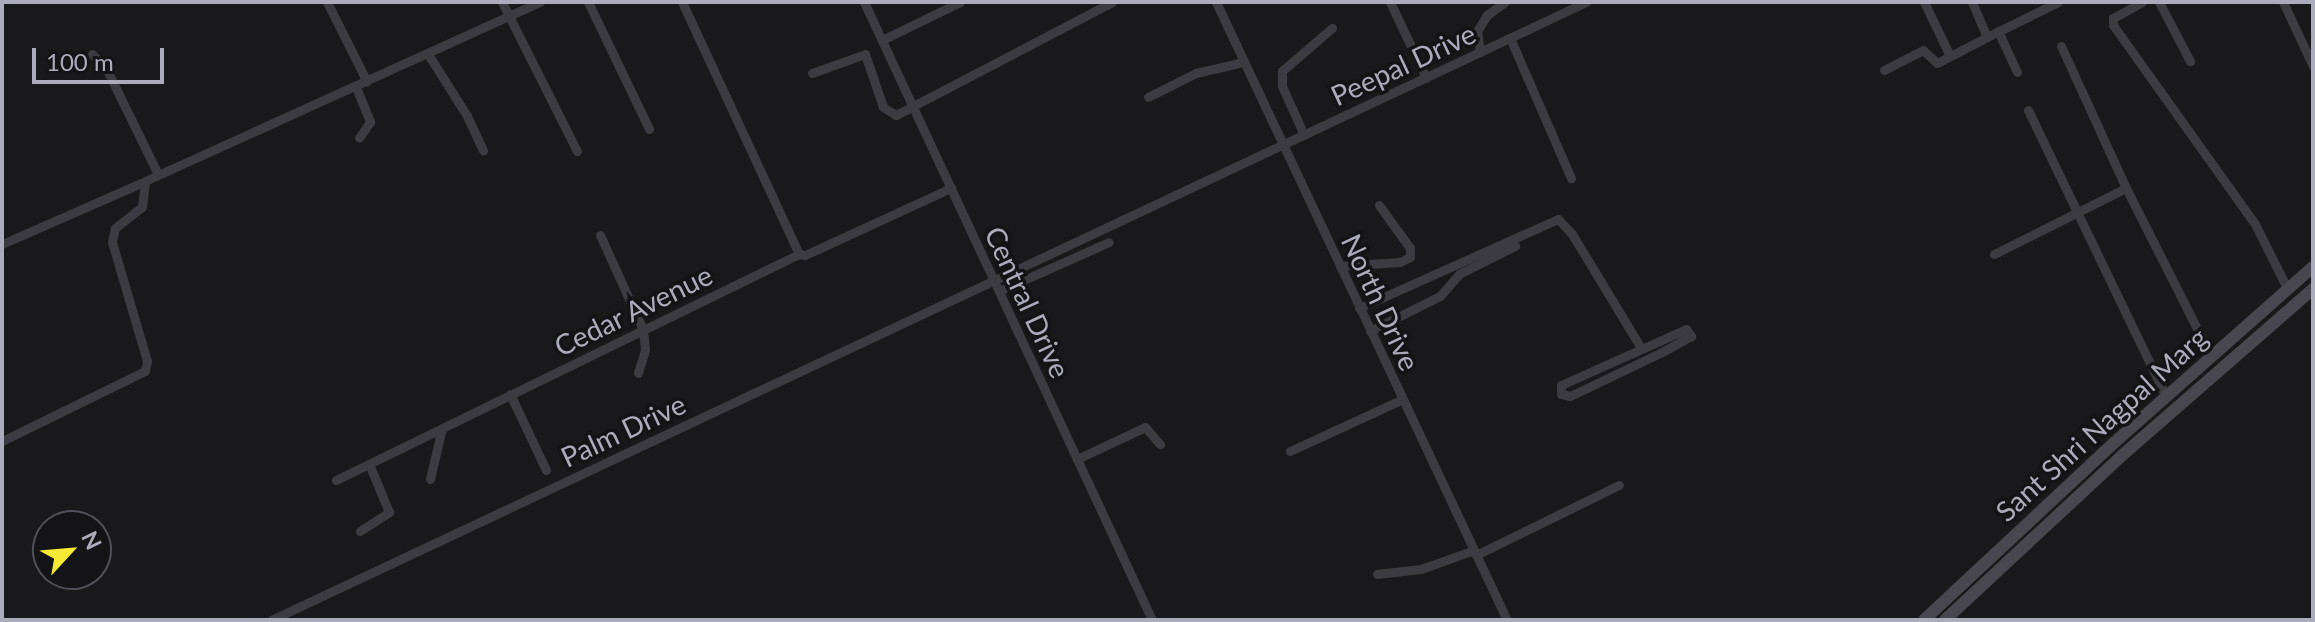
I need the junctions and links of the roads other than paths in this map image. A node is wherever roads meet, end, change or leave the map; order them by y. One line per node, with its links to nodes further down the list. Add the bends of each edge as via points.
1 (327, 2): 39 (street)
2 (502, 2): 20 (street)
3 (540, 2): 20 (street)
4 (588, 2): 44 (street)
5 (682, 2): 61 (street)
6 (864, 2): 25 (street, Central Drive)
7 (960, 2): 25 (street)
8 (1112, 2): 42 (street)
9 (1216, 2): 33 (street, North Drive)
10 (1390, 2): 38 (street)
11 (1505, 2): 28 (street, via 1477,31)
12 (1586, 2): 24 (street, Peepal Drive)
13 (1924, 2): 31 (street)
14 (1972, 2): 23 (street)
15 (2058, 2): 22 (street)
16 (2142, 2): 66 (street, via 2113,18 2113,25 2255,224)
17 (2159, 2): 32 (street)
18 (2296, 2): 19 (street)
19 (2284, 4): 27 (street)
20 (512, 15): 30 (street); 49 (street)
21 (1332, 28): 45 (street, via 1282,71 1282,86)
22 (1998, 31): 23 (street); 36 (street)
23 (1987, 37): 31 (street)
24 (1510, 38): 28 (street, Peepal Drive); 51 (street)
25 (882, 40): 42 (street, Central Drive)
26 (2061, 46): 54 (street)
27 (2310, 50): 34 (street)
28 (1480, 52): 38 (street, Peepal Drive)
29 (92, 54): 50 (street, via 106,68)
30 (428, 54): 39 (street); 48 (street)
31 (1950, 56): 35 (street, via 1936,62 1923,50)
32 (2190, 61)
33 (1243, 62): 41 (street, via 1196,73); 47 (street, North Drive)
34 (2313, 66)
35 (1884, 70)
36 (2017, 72)
37 (812, 73): 42 (street, via 865,54 887,112 896,115)
38 (1426, 78): 45 (street, Peepal Drive)
39 (367, 82): 40 (street)
40 (356, 87): 46 (street, via 370,122); 50 (street)
41 (1148, 97)
42 (914, 108): 53 (street, Central Drive)
43 (2028, 110): 56 (street)
44 (649, 129)
45 (1304, 135): 47 (street, Peepal Drive)
46 (359, 138)
47 (1282, 146): 63 (street, North Drive); 65 (street, Palm Drive)
48 (483, 150)
49 (577, 151)
50 (158, 174): 52 (street)
51 (1571, 178)
52 (144, 182): 59 (street); 81 (street, via 142,207 115,228 112,242 147,361 145,371)
53 (951, 188): 61 (street, Cedar Avenue); 65 (street, Central Drive)
54 (2126, 188): 56 (street); 73 (street)
55 (1379, 205): 63 (street, via 1410,248 1410,257)
56 (2077, 214): 62 (street); 76 (street)
57 (600, 235): 70 (street)
58 (1109, 242): 68 (street)
59 (2, 244)
60 (1515, 246): 71 (street, via 1459,274 1440,296)
61 (799, 254): 70 (street, Cedar Avenue)
62 (1994, 254)
63 (1340, 266): 69 (street, North Drive)
64 (2313, 267): 66 (main road, Sant Shri Nagpal Marg)
65 (994, 280): 68 (street, Central Drive); 93 (street, Palm Drive)
66 (2287, 288): 73 (main road, Sant Shri Nagpal Marg)
67 (2313, 289): 79 (main road, Sant Shri Nagpal Marg)
68 (999, 291): 84 (street, Central Drive)
69 (1359, 308): 71 (street, North Drive); 72 (street, via 1558,219)
70 (643, 330): 74 (street, via 645,350); 75 (street, Cedar Avenue)
71 (1370, 331): 77 (street, North Drive)
72 (1641, 348): 72 (street, via 1686,329 1692,334 1570,396 1561,394 1561,385)
73 (2211, 356): 76 (main road, Sant Shri Nagpal Marg)
74 (638, 373)
75 (510, 394): 80 (street, Cedar Avenue); 86 (street)
76 (2166, 397): 78 (main road, Sant Shri Nagpal Marg)
77 (1403, 399): 83 (street); 91 (street, North Drive)
78 (2146, 415): 79 (main road, via 2146,425); 96 (main road, Sant Shri Nagpal Marg)
79 (2156, 426): 97 (main road, Sant Shri Nagpal Marg)
80 (442, 428): 85 (street, Cedar Avenue); 87 (street)
81 (2, 441)
82 (1160, 444): 84 (street, via 1145,427)
83 (1290, 451)
84 (1077, 459): 94 (street, Central Drive)
85 (369, 464): 88 (street, Cedar Avenue); 90 (street, via 389,512)
86 (546, 470)
87 (430, 479)
88 (336, 480)
89 (1619, 485): 91 (street)
90 (360, 531)
91 (1475, 552): 92 (street, via 1421,569); 95 (street, North Drive)
92 (1377, 574)
93 (271, 620)
94 (1152, 620)
95 (1507, 620)
96 (1924, 620)
97 (1945, 620)

